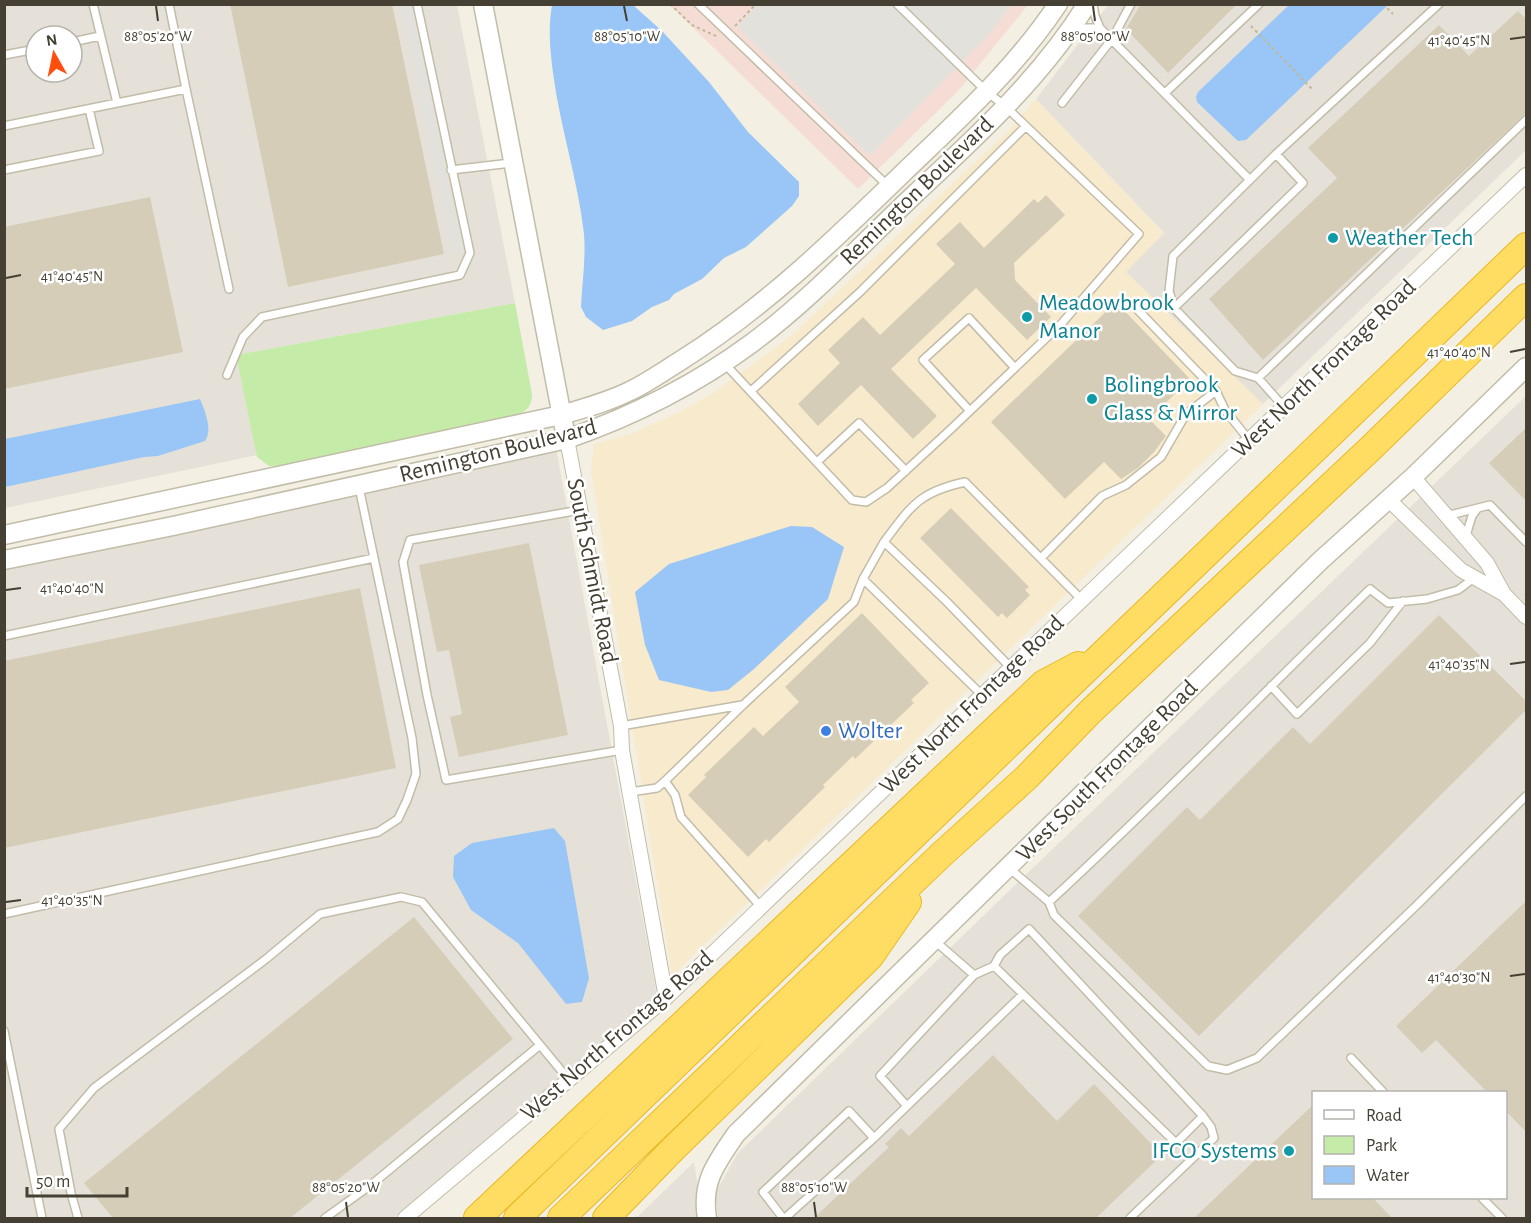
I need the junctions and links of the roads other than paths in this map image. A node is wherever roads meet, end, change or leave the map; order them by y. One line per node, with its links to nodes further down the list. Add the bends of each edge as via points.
1 (93, 4): 15 (lane)
2 (170, 4): 20 (lane)
3 (417, 4): 33 (lane)
4 (483, 4): 31 (street, South Schmidt Road)
5 (698, 4): 36 (lane)
6 (897, 4): 21 (lane)
7 (1058, 4): 21 (street, Remington Boulevard, via 1016,60)
8 (1087, 4): 14 (street, Remington Boulevard)
9 (1093, 4): 13 (lane)
10 (1131, 4): 17 (lane)
11 (1259, 4): 22 (lane)
12 (1438, 4): 30 (lane)
13 (1100, 28): 14 (lane); 17 (lane)
14 (1069, 32): 25 (street, Remington Boulevard)
15 (99, 36): 16 (lane); 23 (lane)
16 (84, 39)
17 (1112, 39): 22 (lane); 24 (lane)
18 (24, 52): 19 (lane)
19 (4, 56)
20 (186, 89): 23 (lane); 38 (lane)
21 (986, 91): 25 (lane); 36 (street, Remington Boulevard)
22 (1165, 93): 35 (lane)
23 (117, 103): 26 (lane)
24 (1062, 103)
25 (1006, 107): 29 (lane); 42 (street, Remington Boulevard, via 795,308)
26 (89, 109): 28 (lane); 32 (lane, via 99,151)
27 (1527, 120): 46 (lane)
28 (4, 126)
29 (1026, 126): 44 (lane, via 1139,234 1062,323); 48 (lane, via 860,292)
30 (1276, 154): 35 (lane); 41 (lane, via 1303,183)
31 (513, 163): 33 (lane); 51 (street, South Schmidt Road)
32 (4, 170)
33 (451, 170): 45 (lane, via 470,253 460,275 262,317 243,337)
34 (1527, 175): 49 (street, West North Frontage Road)
35 (1250, 180): 41 (lane, via 1173,256 1169,291)
36 (889, 187): 51 (street, Remington Boulevard, via 801,271 709,343 632,390)
37 (1527, 246): 76 (highway)
38 (229, 289)
39 (1527, 297): 86 (highway)
40 (1133, 305): 47 (lane)
41 (1174, 308): 46 (lane, via 1235,371)
42 (723, 363): 48 (lane); 52 (street, Remington Boulevard, via 684,388 627,416)
43 (1527, 367): 56 (street, West South Frontage Road)
44 (1015, 368): 50 (lane); 50 (lane, via 969,318 923,360)
45 (227, 375)
46 (1258, 378): 49 (lane)
47 (1216, 391): 53 (lane, via 1225,410); 67 (lane, via 1186,414 1161,457 1126,485 1102,496)
48 (750, 392): 54 (lane)
49 (1284, 407): 53 (street, West North Frontage Road)
50 (970, 411): 55 (lane)
51 (561, 415): 52 (street, South Schmidt Road); 62 (street, Remington Boulevard)
52 (567, 439): 57 (street, Remington Boulevard); 60 (street, South Schmidt Road)
53 (1249, 440): 72 (street, West North Frontage Road)
54 (817, 462): 55 (lane, via 852,500 866,502); 55 (lane, via 859,423)
55 (906, 471)
56 (1413, 477): 58 (street, West South Frontage Road); 61 (street)
57 (359, 484): 66 (lane); 68 (street, Remington Boulevard)
58 (1388, 499): 69 (street, via 1461,570); 87 (street, West South Frontage Road, via 1320,561)
59 (1478, 508): 61 (lane); 63 (lane); 65 (lane, via 1490,505)
60 (580, 510): 81 (street, South Schmidt Road); 82 (lane, via 410,540 403,562 446,780)
61 (1446, 516): 63 (street)
62 (4, 535)
63 (1466, 539): 71 (street, via 1487,563)
64 (884, 542): 67 (lane, via 923,496 965,482); 70 (lane); 77 (lane)
65 (1527, 542)
66 (374, 558): 75 (lane); 90 (lane, via 416,774 398,819 378,832)
67 (1041, 558): 72 (lane)
68 (4, 560)
69 (1475, 577): 71 (street); 73 (lane, via 1458,590)
70 (863, 579): 79 (lane); 80 (lane, via 854,602)
71 (1504, 594): 74 (street)
72 (1082, 600): 77 (street, West North Frontage Road)
73 (1403, 601): 78 (lane, via 1388,603 1370,589); 78 (lane, via 1370,643 1297,714)
74 (1527, 618)
75 (4, 636)
76 (1109, 647): 109 (highway, via 1044,683); 110 (highway)
77 (1011, 668): 79 (street, West North Frontage Road)
78 (1271, 686): 88 (lane)
79 (982, 695): 89 (street, West North Frontage Road)
80 (743, 705): 81 (lane); 83 (lane)
81 (621, 726): 82 (street, South Schmidt Road)
82 (621, 750): 84 (street, South Schmidt Road)
83 (665, 781): 84 (lane, via 657,788); 89 (lane, via 675,795 681,817)
84 (630, 792): 95 (street, South Schmidt Road)
85 (1527, 796): 88 (lane, via 1257,1058 1227,1070 1208,1066 1054,915)
86 (941, 855): 111 (highway); 112 (highway, via 870,957)
87 (1009, 868): 88 (lane); 91 (street, West South Frontage Road)
88 (1049, 902)
89 (761, 907): 95 (street, West North Frontage Road)
90 (4, 914)
91 (935, 941): 93 (lane); 113 (street, West South Frontage Road, via 736,1134 714,1166 706,1189)
92 (994, 966): 93 (lane); 94 (lane); 102 (lane, via 1029,929)
93 (974, 975): 101 (lane, via 880,1076)
94 (1023, 994): 101 (lane); 102 (lane, via 1176,1143)
95 (666, 998): 99 (street, West North Frontage Road)
96 (5, 1037): 105 (lane)
97 (540, 1045): 99 (lane); 106 (lane, via 422,902 401,897 320,914 94,1088 59,1130); 107 (lane, via 371,1185)
98 (1351, 1058): 100 (lane)
99 (569, 1080): 108 (street, West North Frontage Road)
100 (1382, 1091)
101 (907, 1106): 103 (lane)
102 (1203, 1116): 115 (lane, via 1214,1138)
103 (874, 1138): 114 (lane); 114 (lane, via 849,1111 763,1192)
104 (1484, 1199): 116 (lane)
105 (42, 1218)
106 (78, 1218)
107 (325, 1218)
108 (405, 1218)
109 (477, 1218)
110 (517, 1218)
111 (561, 1218)
112 (606, 1218)
113 (707, 1218)
114 (784, 1218)
115 (1130, 1218)
116 (1502, 1218)

